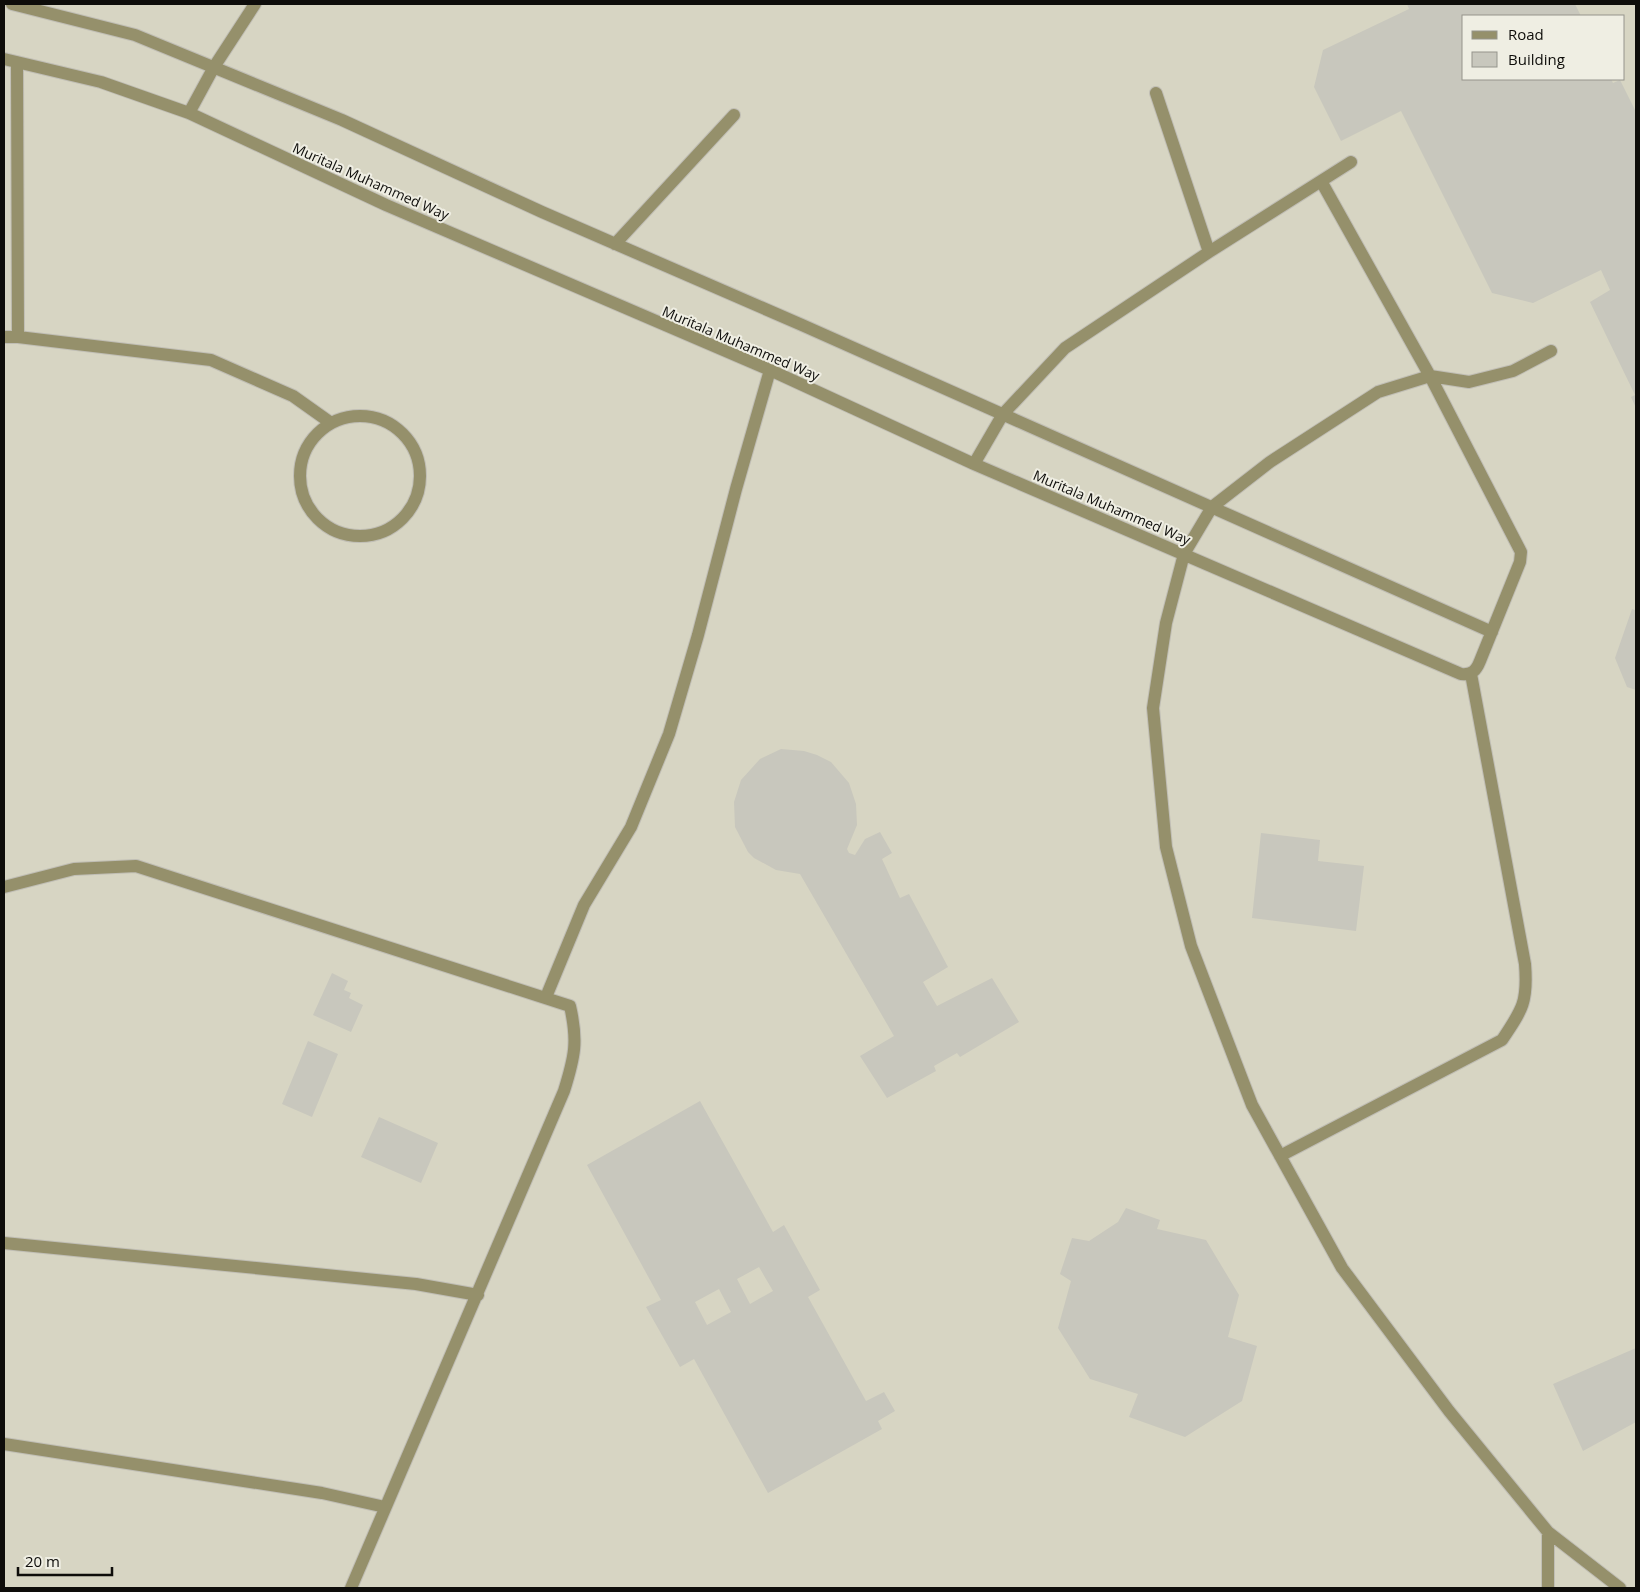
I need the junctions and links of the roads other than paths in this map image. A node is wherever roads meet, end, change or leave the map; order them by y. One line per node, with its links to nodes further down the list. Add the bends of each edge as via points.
1 (12, 4): 5 (lane, via 135,35)
2 (255, 4): 5 (lane)
3 (4, 59): 4 (lane, Muritala Muhammed Way)
4 (17, 62): 7 (lane, Muritala Muhammed Way, via 101,82); 14 (lane)
5 (214, 67): 7 (lane); 11 (lane, via 342,120)
6 (1156, 93): 12 (lane)
7 (188, 113): 16 (lane, Muritala Muhammed Way, via 403,213)
8 (734, 115): 11 (lane)
9 (1351, 162): 10 (lane)
10 (1321, 181): 12 (lane); 17 (lane)
11 (615, 244): 18 (lane)
12 (1209, 252): 18 (lane, via 1065,348)
13 (4, 337): 14 (lane)
14 (18, 337): 19 (lane, via 211,360 293,396)
15 (1551, 351): 17 (lane, via 1514,371 1469,382)
16 (770, 370): 20 (lane, Muritala Muhammed Way); 26 (lane, via 669,734 631,827 584,905)
17 (1430, 376): 21 (lane, via 1378,392 1270,462); 23 (lane, via 1521,552)
18 (1003, 414): 20 (lane); 21 (lane)
19 (331, 423): 19 (lane, via 316,435 305,451 300,469 301,488 307,506 319,521 335,532 353,537 372,536 390,529 405,517 415,501 420,483 419,464 413,446 386,420 358,416)
20 (974, 464): 22 (lane, Muritala Muhammed Way)
21 (1212, 507): 22 (lane); 23 (lane)
22 (1184, 554): 24 (lane, Muritala Muhammed Way); 27 (lane, via 1166,623 1153,708 1166,848 1191,946 1252,1105)
23 (1492, 632): 24 (lane, via 1476,669)
24 (1466, 674): 27 (lane, via 1525,964 1527,986 1521,1012 1502,1040)
25 (4, 887): 26 (lane, via 74,869 136,866)
26 (546, 997): 29 (lane, via 570,1006 576,1031 574,1059)
27 (1280, 1156): 32 (lane, via 1342,1268 1449,1411)
28 (4, 1243): 29 (lane, via 416,1284)
29 (478, 1295): 31 (lane)
30 (4, 1444): 31 (lane, via 322,1493)
31 (386, 1507): 33 (lane)
32 (1548, 1532): 34 (lane); 35 (lane)
33 (351, 1588)
34 (1548, 1588)
35 (1620, 1588)

